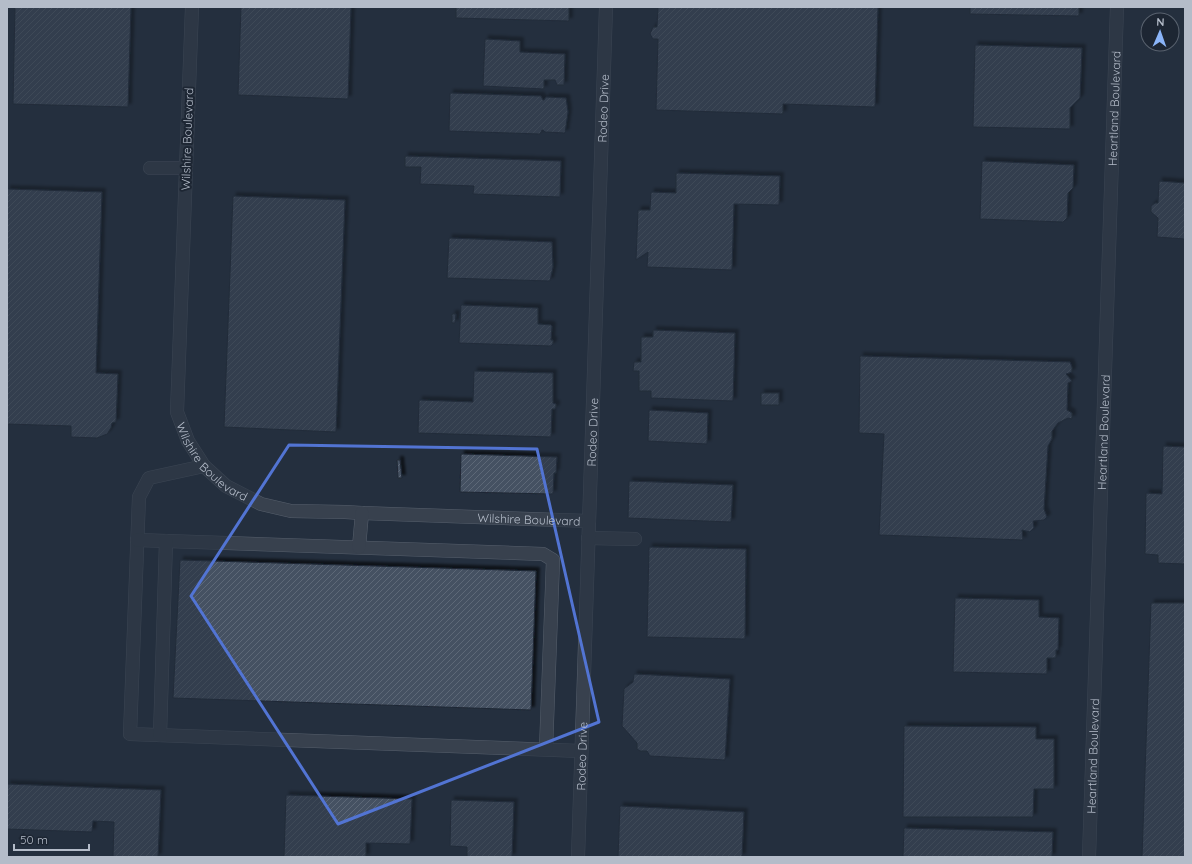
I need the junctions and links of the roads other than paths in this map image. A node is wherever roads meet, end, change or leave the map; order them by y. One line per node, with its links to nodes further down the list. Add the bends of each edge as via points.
1 (192, 7): 5 (street, Wilshire Boulevard)
2 (606, 7): 8 (street, Rodeo Drive)
3 (1117, 7): 18 (street, Heartland Boulevard)
4 (150, 168): 5 (street)
5 (185, 168): 6 (street, Wilshire Boulevard, via 177,412 188,441)
6 (204, 466): 7 (street, Wilshire Boulevard, via 226,486 261,504 291,511); 11 (street, via 149,478 139,498)
7 (362, 513): 8 (street, Wilshire Boulevard); 13 (street)
8 (589, 521): 9 (street, Rodeo Drive)
9 (588, 538): 10 (street); 16 (street, Rodeo Drive)
10 (635, 539)
11 (137, 540): 12 (street); 14 (street, via 130,734)
12 (166, 541): 13 (street); 14 (street)
13 (359, 547): 15 (street, via 543,554 553,560)
14 (160, 735): 15 (street)
15 (546, 749): 16 (street)
16 (581, 751): 17 (street, Rodeo Drive)
17 (578, 857)
18 (1089, 857)

